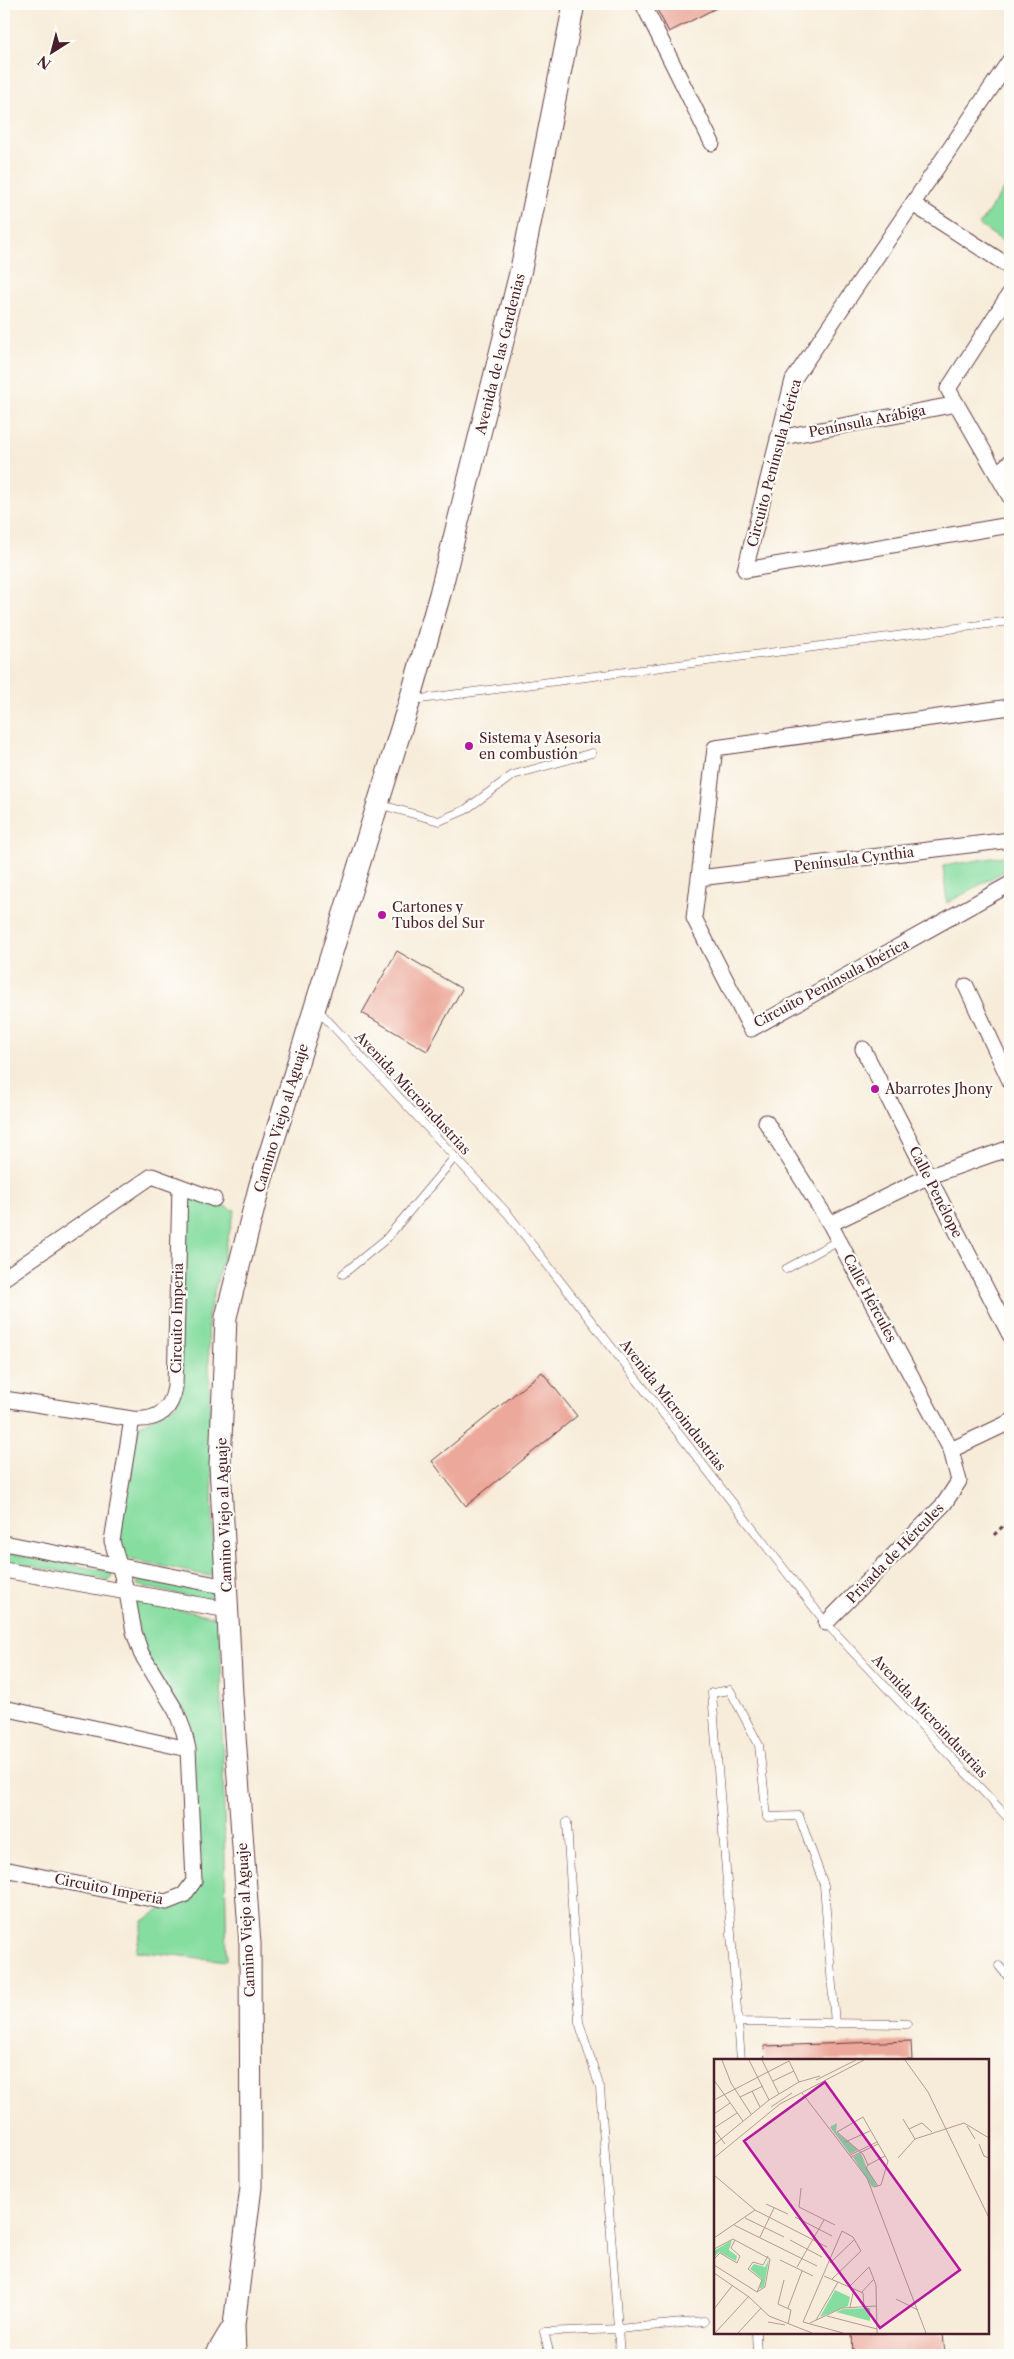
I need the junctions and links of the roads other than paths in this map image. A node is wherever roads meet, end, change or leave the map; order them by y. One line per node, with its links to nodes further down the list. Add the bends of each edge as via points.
1 (574, 4): 15 (street, Avenida de las Gardenias, via 521,269 440,594)
2 (643, 4): 4 (street)
3 (1010, 60): 5 (street, Circuito Península Ibérica)
4 (712, 144)
5 (913, 204): 6 (street); 9 (street, Circuito Península Ibérica, via 793,380)
6 (1010, 267)
7 (1010, 293): 8 (street, via 948,389)
8 (956, 404): 9 (street, Península Arábiga); 11 (street)
9 (778, 438): 13 (street, Circuito Península Ibérica, via 745,570)
10 (1010, 462): 11 (street)
11 (997, 474): 12 (street)
12 (1010, 497)
13 (1010, 525)
14 (1010, 621): 15 (lane)
15 (410, 700): 18 (street, Camino Viejo al Aguaje)
16 (1010, 708): 20 (street, Circuito Península Ibérica, via 715,748)
17 (592, 753): 18 (lane, via 513,775 465,810 439,820)
18 (376, 803): 23 (street, Camino Viejo al Aguaje)
19 (1010, 840): 20 (street, Península Cynthia)
20 (699, 878): 21 (street, Circuito Península Ibérica, via 694,918 751,1029)
21 (1010, 884)
22 (966, 986): 25 (street)
23 (314, 1006): 28 (lane, Avenida Microindustrias); 46 (street, Camino Viejo al Aguaje, via 259,1188 226,1317 220,1465)
24 (863, 1049): 29 (street, Calle Penélope)
25 (1010, 1082)
26 (766, 1122): 32 (street, Calle Hércules)
27 (1010, 1148): 29 (street)
28 (455, 1156): 35 (lane, via 386,1239); 49 (lane, Avenida Microindustrias, via 508,1214)
29 (927, 1177): 32 (street); 37 (street, Calle Penélope)
30 (180, 1186): 31 (street); 36 (street, via 152,1176); 39 (street, Circuito Imperia, via 173,1402 159,1415 143,1420)
31 (214, 1199)
32 (830, 1224): 33 (street, Calle Hércules)
33 (839, 1240): 34 (lane); 41 (street, Calle Hércules)
34 (786, 1269)
35 (343, 1274)
36 (4, 1278)
37 (1010, 1335)
38 (4, 1399): 39 (street, Circuito Imperia)
39 (132, 1419): 44 (street, Circuito Imperia, via 112,1541)
40 (1010, 1422): 41 (street)
41 (951, 1450): 42 (street, Calle Hércules)
42 (959, 1481): 49 (street, Privada de Hércules, via 944,1504)
43 (4, 1544): 44 (street)
44 (118, 1565): 46 (street); 47 (street, Circuito Imperia)
45 (4, 1570): 47 (street)
46 (226, 1587): 48 (street, Camino Viejo al Aguaje)
47 (127, 1593): 48 (street); 51 (street, Circuito Imperia, via 141,1653 176,1711)
48 (228, 1610): 62 (street, Camino Viejo al Aguaje, via 250,1944 251,2187)
49 (826, 1623): 52 (lane, Avenida Microindustrias)
50 (4, 1708): 51 (street)
51 (188, 1749): 54 (street, Circuito Imperia, via 194,1881 184,1895 166,1902)
52 (1010, 1820)
53 (567, 1822): 63 (lane, via 579,2022 600,2088)
54 (4, 1869)
55 (999, 1966): 56 (lane)
56 (1010, 1979)
57 (739, 2022): 58 (lane); 58 (lane, via 712,1693 730,1690 759,1745 767,1817 799,1816 824,1885); 60 (lane)
58 (835, 2024): 59 (lane)
59 (907, 2024)
60 (741, 2059)
61 (704, 2321): 63 (lane)
62 (234, 2325): 65 (street, Camino Viejo al Aguaje); 66 (street, Camino Viejo al Aguaje)
63 (618, 2328): 67 (lane, via 544,2332); 68 (lane)
64 (756, 2334): 69 (lane)
65 (216, 2355)
66 (235, 2355)
67 (550, 2355)
68 (620, 2355)
69 (757, 2355)

